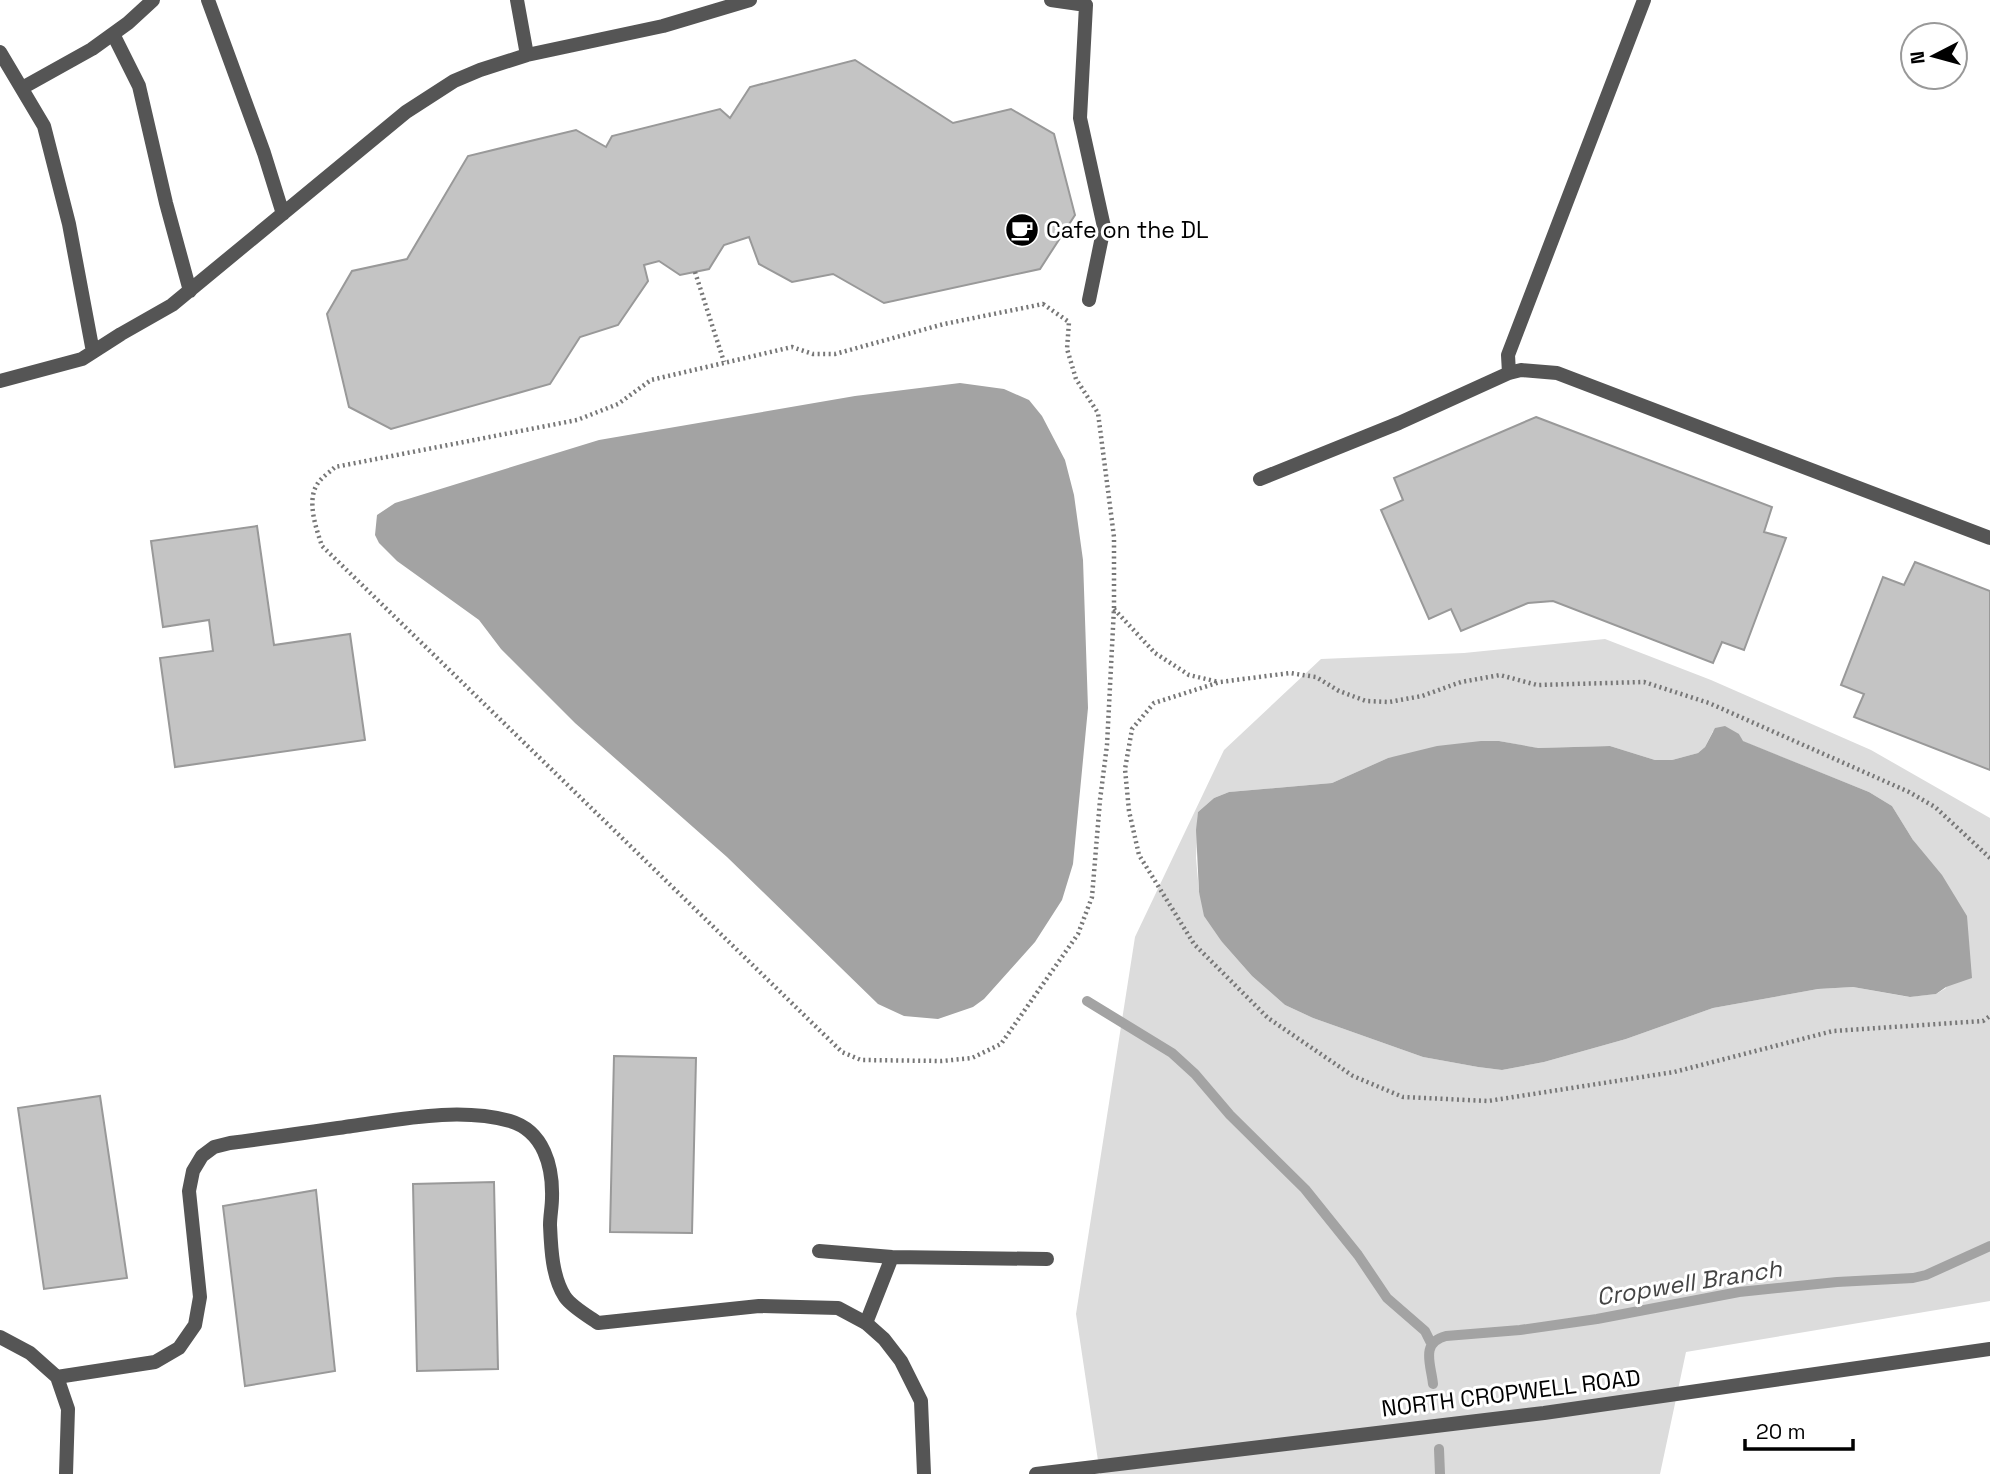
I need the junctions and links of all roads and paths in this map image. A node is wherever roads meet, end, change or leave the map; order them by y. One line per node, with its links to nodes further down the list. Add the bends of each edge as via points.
1 (153, 0): 7 (street)
2 (208, 0): 11 (street)
3 (517, 0): 9 (street)
4 (750, 0): 9 (street, via 663,26)
5 (1051, 0): 14 (street, via 1086,5 1080,118 1104,227)
6 (1644, 0): 17 (street, via 1508,355)
7 (113, 34): 10 (street); 13 (street, via 139,86)
8 (0, 51): 10 (street)
9 (527, 55): 11 (street, via 454,81 406,112)
10 (22, 88): 15 (street, via 44,126 69,224)
11 (283, 214): 13 (street)
12 (695, 272): 16 (path)
13 (190, 291): 15 (street)
14 (1089, 300)
15 (93, 352): 18 (street)
16 (724, 362): 21 (path, via 792,347 813,354 835,354 944,324 1043,304 1069,322 1067,349 1076,379 1098,413 1114,537); 21 (path, via 651,380 618,404 577,420 335,467 316,484 314,522 322,545 842,1052 861,1060 942,1061 972,1058 1001,1044 1078,934 1092,897)
17 (1509, 373): 19 (street); 20 (street, via 1557,373)
18 (0, 381)
19 (1260, 479)
20 (1990, 538)
21 (1114, 608): 22 (path, via 1154,653 1189,675)
22 (1220, 682): 23 (path, via 1290,673 1317,677 1367,701 1389,702 1500,676 1537,685 1644,682 1709,703 1909,792 1935,807); 24 (path, via 1154,703 1132,729 1125,769 1139,855 1194,944 1268,1018 1353,1076 1403,1097 1488,1101 1674,1072 1833,1031 1983,1021)
23 (1990, 858)
24 (1990, 1016)
25 (819, 1251): 26 (street)
26 (892, 1257): 27 (street); 28 (street)
27 (1047, 1259)
28 (866, 1323): 31 (street, via 838,1308 789,1305 598,1323 566,1298 555,1276 550,1171 545,1150 533,1133 513,1122 488,1117 430,1117 214,1147 192,1171 189,1191 200,1297 190,1333 179,1348 155,1362); 33 (street, via 901,1361 921,1401)
29 (0, 1337): 31 (street, via 30,1353)
30 (1990, 1349): 34 (street, NORTH CROPWELL ROAD, via 1544,1413)
31 (57, 1377): 32 (street, via 68,1409)
32 (66, 1474)
33 (924, 1474)
34 (1036, 1474)

